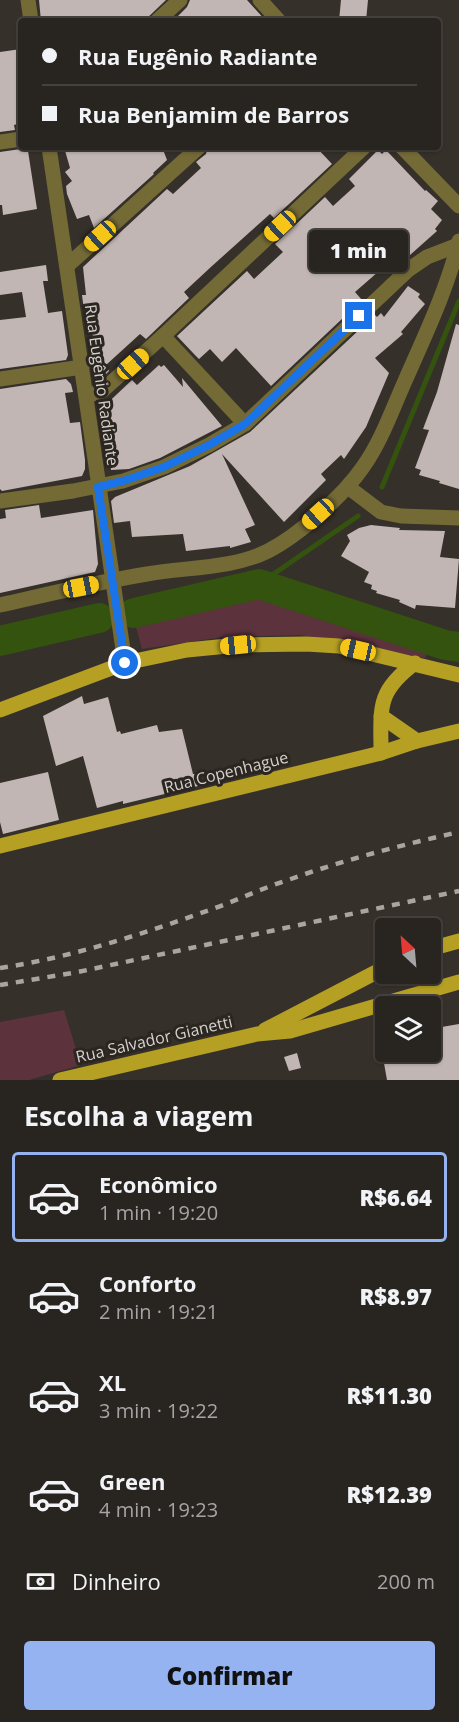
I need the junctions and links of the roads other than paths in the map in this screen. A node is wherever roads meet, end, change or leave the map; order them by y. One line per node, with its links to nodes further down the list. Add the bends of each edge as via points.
1 (28, 0): 4 (street)
2 (180, 0): 5 (street)
3 (260, 0): 6 (street)
4 (31, 18)
5 (160, 18)
6 (276, 18)
7 (18, 139): 8 (street)
8 (0, 142)
9 (49, 150): 15 (street, Rua Eugênio Radiante)
10 (196, 150): 15 (street)
11 (360, 150): 16 (street)
12 (405, 150): 13 (street)
13 (459, 206)
14 (459, 243): 20 (street, via 408,270); 22 (street, via 439,303)
15 (67, 266): 17 (street, Rua Eugênio Radiante)
16 (163, 336): 19 (street, via 102,391); 20 (street)
17 (82, 367): 18 (street); 19 (street, Rua Eugênio Radiante)
18 (0, 379)
19 (86, 396): 21 (street, Rua Eugênio Radiante)
20 (245, 424): 21 (street, via 164,467)
21 (98, 487): 23 (street); 25 (street, Rua Eugênio Radiante)
22 (354, 492): 24 (street, via 381,511 401,516); 25 (street, via 268,551 227,563 147,574)
23 (0, 501)
24 (459, 518)
25 (114, 588): 26 (street); 27 (street, Rua Eugênio Radiante)
26 (0, 605)
27 (125, 663): 28 (main road, via 187,650 306,644 339,646); 30 (main road)
28 (415, 663): 29 (main road); 31 (main road, via 392,681)
29 (459, 675)
30 (0, 710)
31 (381, 716): 33 (main road); 34 (main road)
32 (459, 731): 33 (main road, Rua Copenhague)
33 (417, 741): 34 (main road, Rua Copenhague)
34 (381, 753): 35 (main road, Rua Copenhague)
35 (0, 846)
36 (459, 941): 37 (main road)
37 (441, 946)
38 (375, 973): 40 (main road, Rua Salvador Gianetti)
39 (459, 982): 40 (main road, Rua Salvador Gianetti, via 290,1031)
40 (257, 1034): 41 (main road, Rua Salvador Gianetti)
41 (60, 1080)

